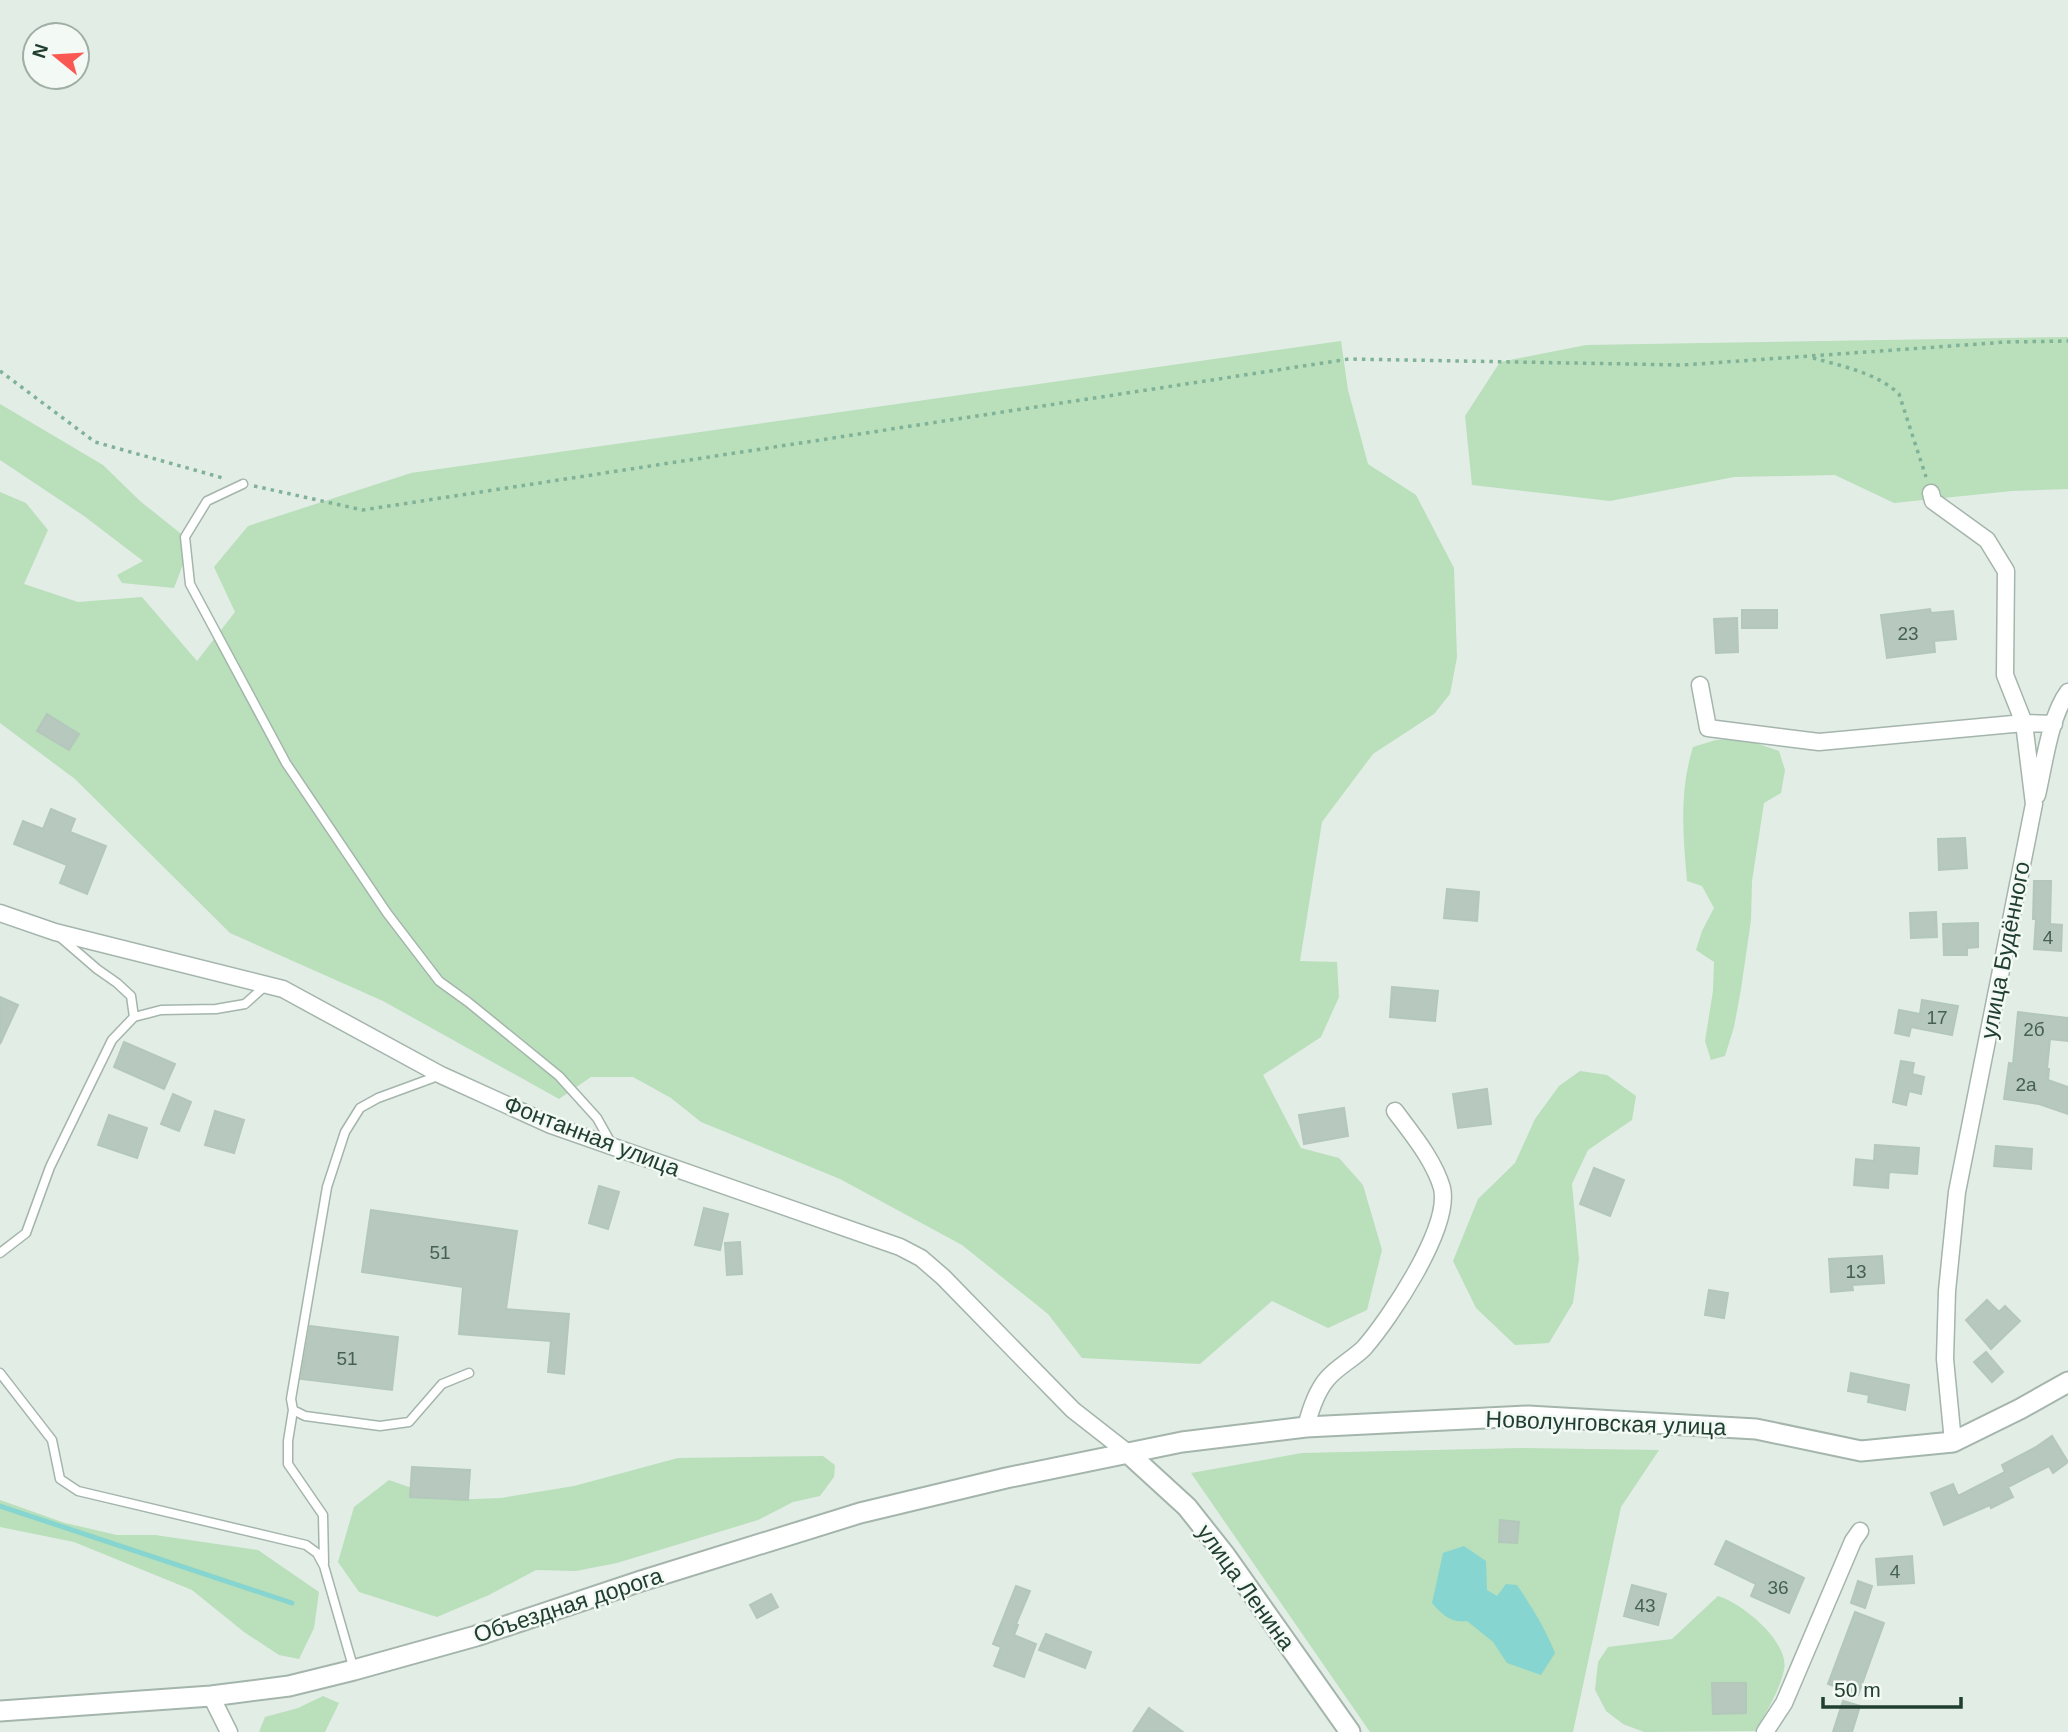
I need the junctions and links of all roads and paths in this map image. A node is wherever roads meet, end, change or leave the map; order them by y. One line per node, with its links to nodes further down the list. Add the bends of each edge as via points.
1 (2068, 341): 2 (path)
2 (1808, 356): 4 (path, via 1683,365 1349,359 363,509); 5 (path, via 1860,371 1899,394)
3 (0, 371): 4 (path, via 95,442)
4 (243, 484): 17 (lane, via 207,501 185,537 190,584 286,763 439,981 559,1076 597,1118)
5 (1931, 493): 8 (street, улица Будённого, via 1933,501 1987,540 2006,571 2006,675)
6 (1700, 685): 8 (street, via 1708,728 1819,742)
7 (2068, 692): 9 (street)
8 (2024, 723): 9 (street); 10 (street, улица Будённого)
9 (2054, 724): 10 (street)
10 (2034, 804): 24 (street, улица Будённого, via 1957,1192 1945,1359)
11 (0, 914): 12 (street, Фонтанная улица)
12 (55, 932): 13 (street, Фонтанная улица); 14 (lane, via 131,996)
13 (265, 986): 14 (lane, via 245,1004 162,1010); 15 (street, Фонтанная улица, via 283,989)
14 (134, 1017): 18 (lane, via 112,1040 50,1167 26,1233)
15 (441, 1075): 17 (street, Фонтанная улица, via 551,1125); 22 (lane, via 360,1108 345,1132 327,1187)
16 (1395, 1111): 23 (street, via 1442,1189 1438,1228 1390,1313 1363,1348 1326,1379)
17 (612, 1146): 25 (street, Фонтанная улица, via 921,1258 1073,1410)
18 (0, 1253)
19 (0, 1373): 27 (lane, via 52,1440 60,1479 78,1491 306,1545)
20 (469, 1373): 22 (lane, via 442,1384 409,1422 380,1426 305,1416)
21 (2068, 1382): 24 (street, Новолунговская улица)
22 (293, 1409): 27 (lane, via 288,1464 323,1514)
23 (1306, 1427): 24 (street, Новолунговская улица, via 1528,1416 1756,1429 1861,1451); 25 (street, Новолунговская улица)
24 (1953, 1442)
25 (1128, 1453): 28 (street, Объездная дорога, via 860,1513); 32 (street, улица Ленина, via 1187,1507)
26 (1860, 1531): 33 (street, via 1784,1703)
27 (324, 1566): 28 (lane)
28 (354, 1671): 29 (street, Объездная дорога, via 289,1686)
29 (211, 1696): 30 (street, Объездная дорога); 31 (street)
30 (0, 1711)
31 (229, 1732)
32 (1350, 1732)
33 (1765, 1732)

